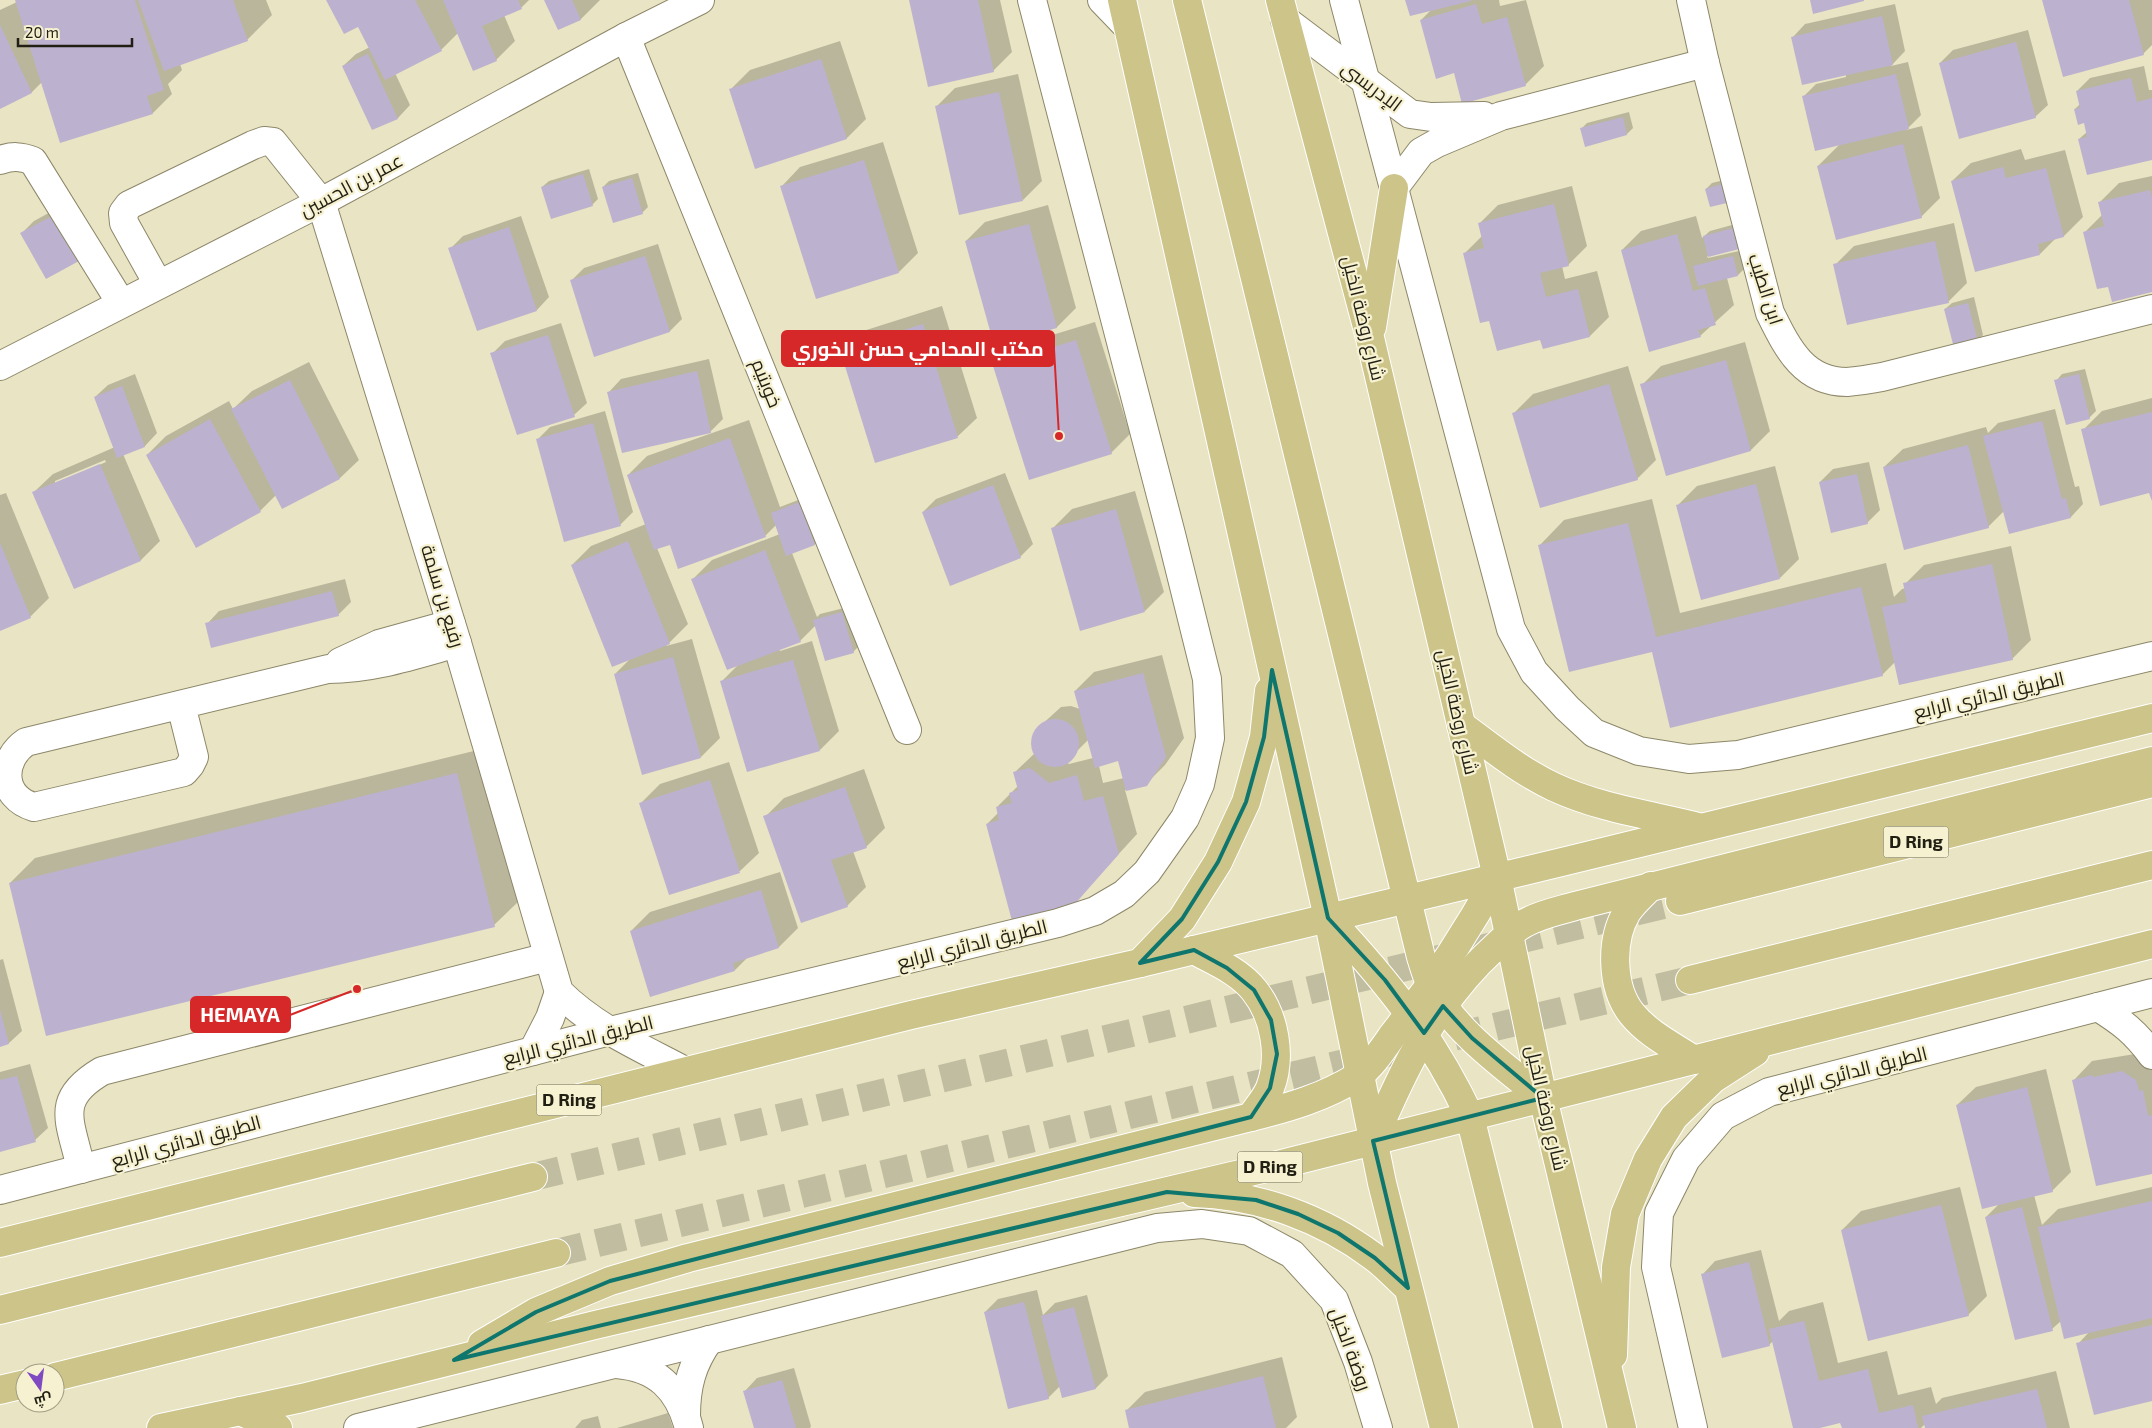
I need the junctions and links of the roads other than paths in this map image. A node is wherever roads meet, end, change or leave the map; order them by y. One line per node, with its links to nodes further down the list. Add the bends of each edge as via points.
1 (1032, 0): 49 (street, الطريق الدائري الرابع, via 1207,679 1210,738 1200,784 1185,818 1146,872 1124,894 1095,911 1058,923)
2 (1102, 0): 8 (street)
3 (1187, 0): 34 (main road)
4 (1344, 0): 11 (street)
5 (1691, 0): 10 (street, ابن الطيب)
6 (687, 3): 9 (street, عمر بن الحسين)
7 (1283, 10): 11 (street, الإدريسي); 19 (main road, شارع روضة الخيل)
8 (1124, 13): 23 (main road)
9 (626, 37): 15 (street, عمر بن الحسين); 27 (street, خويتيم)
10 (1705, 63): 12 (street, الإدريسي); 18 (street, ابن الطيب, via 1770,313 1788,349 1813,375 1846,382 1882,377)
11 (1366, 81): 12 (street, الإدريسي, via 1410,114 1431,117); 14 (street)
12 (1501, 116): 14 (street, الإدريسي, via 1421,152)
13 (0, 160): 17 (street, via 22,157 33,161)
14 (1394, 188): 19 (main road); 22 (street, الطريق الدائري الرابع, via 1511,629 1534,672 1594,733 1639,752 1689,759 1738,755)
15 (321, 202): 16 (street, عمر بن الحسين); 16 (street, via 273,142 264,141 129,206 124,213 124,223); 21 (street, رفيع بن سلمة)
16 (158, 284): 17 (street, عمر بن الحسين)
17 (121, 303): 20 (street, عمر بن الحسين)
18 (2152, 309)
19 (1370, 338): 26 (main road, شارع روضة الخيل)
20 (0, 366)
21 (454, 634): 24 (street, via 380,644 328,669); 40 (street, رفيع بن سلمة)
22 (2152, 656)
23 (1272, 670): 36 (main road); 41 (main road, via 1264,737 1246,802 1218,862 1182,919)
24 (181, 705): 24 (street, via 26,742 16,747 6,761 3,778 6,788 18,801 34,807 184,772 194,757)
25 (2152, 718): 30 (main road, D Ring)
26 (1461, 725): 30 (main road, via 1508,760 1554,786 1603,805); 32 (main road, شارع روضة الخيل)
27 (907, 730)
28 (2152, 761): 33 (main road)
29 (2152, 783): 35 (main road, D Ring)
30 (1703, 828): 32 (main road, D Ring)
31 (2152, 866): 42 (main road)
32 (1497, 876): 34 (main road, D Ring); 37 (main road, شارع روضة الخيل); 45 (main road, via 1455,949)
33 (1650, 886): 37 (main road, via 1537,917); 52 (main road, via 1627,912 1615,946 1616,982 1632,1013 1658,1037)
34 (1406, 898): 36 (main road, D Ring); 45 (main road)
35 (1680, 901)
36 (1328, 918): 39 (main road, D Ring); 47 (main road, via 1384,980); 54 (main road)
37 (1508, 935): 45 (main road, via 1460,982); 55 (main road, شارع روضة الخيل)
38 (2152, 944): 48 (main road, D Ring)
39 (1194, 950): 41 (main road, D Ring); 56 (main road, via 1228,968 1254,990 1271,1020 1277,1054 1270,1088)
40 (548, 957): 43 (street, رفيع بن سلمة); 59 (street, via 102,1071 71,1098 69,1111)
41 (1140, 963): 53 (main road, D Ring)
42 (1690, 980)
43 (559, 992): 49 (street, رفيع بن سلمة, via 578,1010); 50 (street)
44 (2152, 993): 46 (street, الطريق الدائري الرابع)
45 (1437, 996): 47 (main road); 55 (main road, via 1472,1038)
46 (2098, 1008): 51 (street, via 2124,1023); 83 (street, الطريق الدائري الرابع, via 1769,1092 1723,1116 1686,1159 1659,1213 1656,1267)
47 (1417, 1024): 54 (main road); 57 (main road, via 1451,1077); 58 (main road, via 1398,1083)
48 (1811, 1030): 52 (main road, D Ring); 71 (main road, via 1760,1049 1713,1079 1674,1117 1648,1159 1625,1214 1616,1268)
49 (610, 1031): 50 (street, الطريق الدائري الرابع); 53 (street, رفيع بن سلمة)
50 (533, 1051): 59 (street, الطريق الدائري الرابع)
51 (2152, 1054)
52 (1694, 1060): 55 (main road, D Ring)
53 (685, 1071): 63 (main road, D Ring)
54 (1359, 1076): 56 (main road, via 1291,1107); 58 (main road)
55 (1544, 1098): 57 (main road, D Ring); 71 (main road, شارع روضة الخيل)
56 (1251, 1117): 68 (main road, via 688,1258 610,1281 536,1312)
57 (1470, 1117): 58 (main road, D Ring); 81 (main road)
58 (1373, 1141): 62 (main road, D Ring); 65 (main road)
59 (81, 1168): 61 (street, الطريق الدائري الرابع)
60 (533, 1177): 66 (main road)
61 (0, 1190)
62 (1167, 1192): 65 (main road, via 1212,1193 1298,1214 1338,1233 1375,1258); 68 (main road, D Ring)
63 (0, 1242)
64 (556, 1252): 70 (main road)
65 (1408, 1288): 80 (main road)
66 (0, 1310)
67 (709, 1340): 69 (street); 75 (street, via 690,1373 686,1394); 79 (street, روضة الخيل, via 1157,1228 1202,1224 1249,1231 1292,1254 1334,1300 1358,1362)
68 (454, 1360): 74 (main road, D Ring)
69 (614, 1364): 75 (street, via 632,1365 663,1381 681,1403); 78 (street)
70 (65, 1374)
71 (1611, 1381): 82 (main road, شارع روضة الخيل)
72 (15, 1386): 73 (main road)
73 (0, 1390)
74 (240, 1411): 76 (main road, D Ring); 77 (main road)
75 (688, 1422)
76 (161, 1428)
77 (278, 1428)
78 (358, 1428)
79 (1378, 1428)
80 (1444, 1428)
81 (1548, 1428)
82 (1622, 1428)
83 (1693, 1428)

